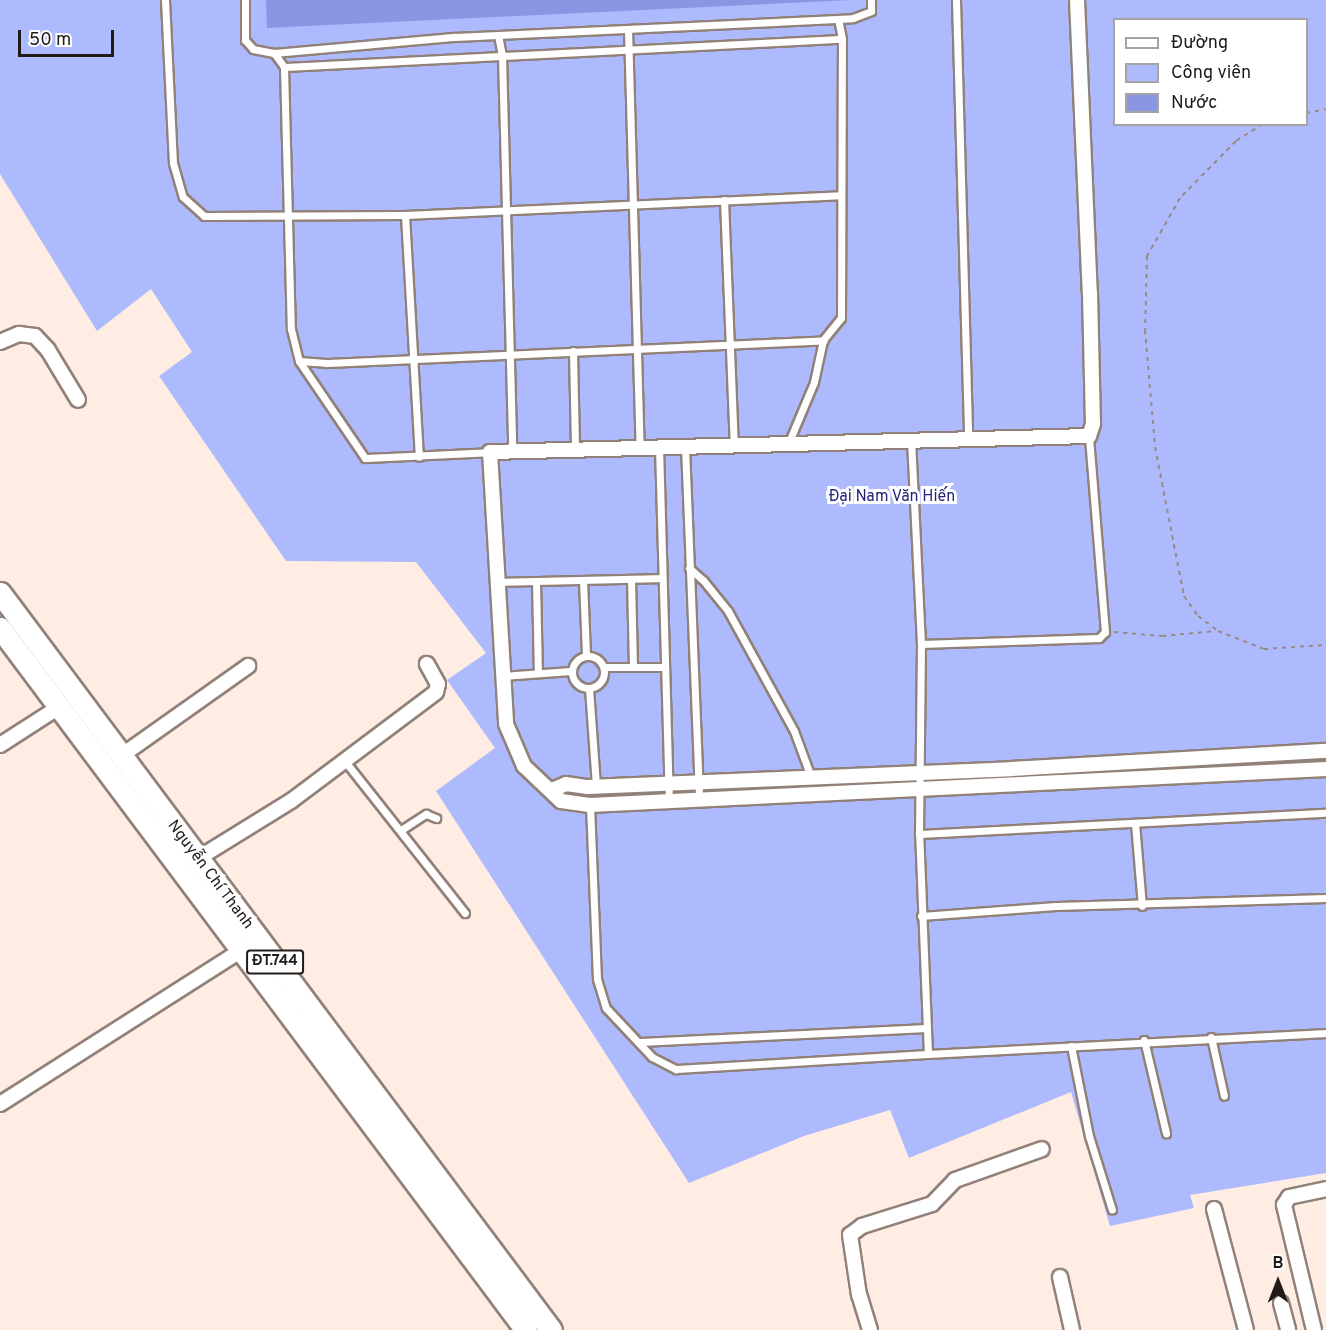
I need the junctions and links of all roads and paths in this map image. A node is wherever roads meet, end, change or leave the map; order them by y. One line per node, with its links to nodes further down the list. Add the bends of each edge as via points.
1 (165, 0): 22 (lane, via 173,163 183,197 204,216)
2 (245, 0): 11 (lane, via 248,46)
3 (871, 0): 6 (lane, via 871,11)
4 (956, 0): 34 (lane)
5 (1077, 0): 32 (street, via 1090,293 1093,423)
6 (838, 19): 7 (lane); 9 (lane)
7 (628, 29): 8 (lane); 10 (lane)
8 (498, 35): 11 (lane); 12 (lane)
9 (842, 39): 10 (lane); 17 (lane)
10 (629, 51): 12 (lane); 19 (lane)
11 (273, 52): 13 (lane)
12 (502, 56): 13 (lane); 20 (lane)
13 (284, 67): 22 (lane)
14 (1326, 109): 15 (path)
15 (1308, 113)
16 (1260, 126): 52 (path, via 1236,141 1180,198 1147,256 1145,330 1155,447 1184,597 1198,616)
17 (841, 195): 18 (lane); 23 (lane, via 841,318)
18 (724, 200): 19 (lane); 25 (lane)
19 (631, 204): 20 (lane); 26 (lane)
20 (505, 210): 21 (lane); 28 (lane)
21 (405, 215): 22 (lane); 29 (lane)
22 (288, 218): 30 (lane, via 291,329)
23 (823, 340): 25 (lane); 35 (lane, via 814,382)
24 (0, 342): 31 (street, via 19,334 34,336 48,350)
25 (732, 344): 26 (lane); 36 (lane)
26 (635, 348): 27 (lane); 39 (lane)
27 (573, 351): 28 (lane); 40 (lane)
28 (509, 353): 29 (lane); 41 (lane)
29 (413, 358): 30 (lane); 43 (lane)
30 (300, 361): 43 (lane, via 365,459)
31 (78, 400)
32 (1089, 436): 34 (street); 53 (lane)
33 (911, 439): 34 (street); 35 (street); 54 (lane)
34 (968, 439)
35 (788, 444): 36 (street)
36 (734, 445): 38 (street)
37 (659, 446): 38 (street); 39 (street); 45 (lane)
38 (685, 446): 44 (lane)
39 (640, 447): 40 (street)
40 (575, 449): 41 (street)
41 (512, 451): 42 (street)
42 (490, 452): 43 (lane); 49 (street)
43 (419, 457)
44 (689, 568): 72 (lane, via 704,580 728,611 794,731); 74 (lane)
45 (662, 578): 46 (lane); 60 (lane)
46 (631, 579): 47 (lane); 59 (lane)
47 (583, 580): 48 (lane); 56 (lane)
48 (536, 581): 49 (lane); 63 (lane)
49 (497, 582): 64 (street)
50 (0, 593): 69 (main road, Nguyễn Chí Thanh / ĐT.744)
51 (0, 628): 66 (main road, Nguyễn Chí Thanh / ĐT.744)
52 (1218, 631): 53 (path, via 1162,636); 55 (path, via 1264,649)
53 (1105, 632): 54 (lane, via 1099,638)
54 (921, 644): 73 (lane)
55 (1326, 645)
56 (586, 655): 61 (lane, via 597,658); 62 (lane, via 576,660)
57 (427, 664): 70 (street, via 438,684 436,692)
58 (248, 666): 69 (street)
59 (633, 667): 60 (lane); 61 (lane)
60 (665, 667): 75 (lane)
61 (604, 668): 65 (lane, via 600,684)
62 (571, 671): 63 (lane); 65 (lane, via 574,681)
63 (538, 673): 64 (lane)
64 (502, 676): 77 (street, via 506,724 516,750 524,766)
65 (589, 688): 76 (lane)
66 (59, 707): 67 (street); 86 (main road, Nguyễn Chí Thanh / ĐT.744)
67 (0, 745)
68 (1326, 751): 73 (street)
69 (122, 756): 86 (main road, Nguyễn Chí Thanh / ĐT.744)
70 (344, 760): 84 (lane); 86 (street, via 291,801)
71 (1326, 770): 73 (street)
72 (811, 777): 73 (street); 74 (street)
73 (920, 779): 78 (street); 85 (lane)
74 (696, 781): 75 (street); 78 (lane)
75 (668, 782): 76 (street); 79 (lane)
76 (596, 786): 77 (street, via 566,784)
77 (552, 790): 80 (street, via 561,801)
78 (699, 800): 79 (street)
79 (669, 802): 80 (street)
80 (590, 806): 96 (lane, via 597,979 606,1008)
81 (1326, 813): 83 (lane)
82 (436, 818): 84 (lane, via 426,814)
83 (1135, 823): 85 (lane); 88 (lane)
84 (401, 830): 89 (lane)
85 (919, 834): 90 (lane)
86 (189, 864): 91 (main road, Nguyễn Chí Thanh / ĐT.744); 108 (main road, Nguyễn Chí Thanh / ĐT.744)
87 (1326, 898): 88 (lane)
88 (1142, 906): 90 (lane, via 1056,906)
89 (465, 913)
90 (921, 916): 92 (lane)
91 (240, 951): 100 (street); 108 (main road, Nguyễn Chí Thanh / ĐT.744)
92 (927, 1028): 96 (lane); 98 (lane)
93 (1326, 1033): 94 (lane)
94 (1211, 1037): 95 (lane); 99 (lane)
95 (1144, 1040): 97 (lane); 101 (lane)
96 (640, 1042): 98 (lane, via 652,1057 676,1069)
97 (1071, 1046): 98 (lane); 105 (lane, via 1089,1136)
98 (928, 1053)
99 (1224, 1096)
100 (0, 1104)
101 (1166, 1133)
102 (1042, 1149): 110 (street, via 955,1180 932,1204 862,1227 850,1235)
103 (1326, 1189): 114 (street, via 1288,1197 1284,1205)
104 (1214, 1209): 112 (street)
105 (1112, 1210)
106 (1060, 1277): 111 (street)
107 (1281, 1303): 113 (street)
108 (524, 1316): 109 (main road, Nguyễn Chí Thanh / ĐT.744)
109 (551, 1330)
110 (870, 1330)
111 (1072, 1330)
112 (1246, 1330)
113 (1288, 1330)
114 (1314, 1330)

